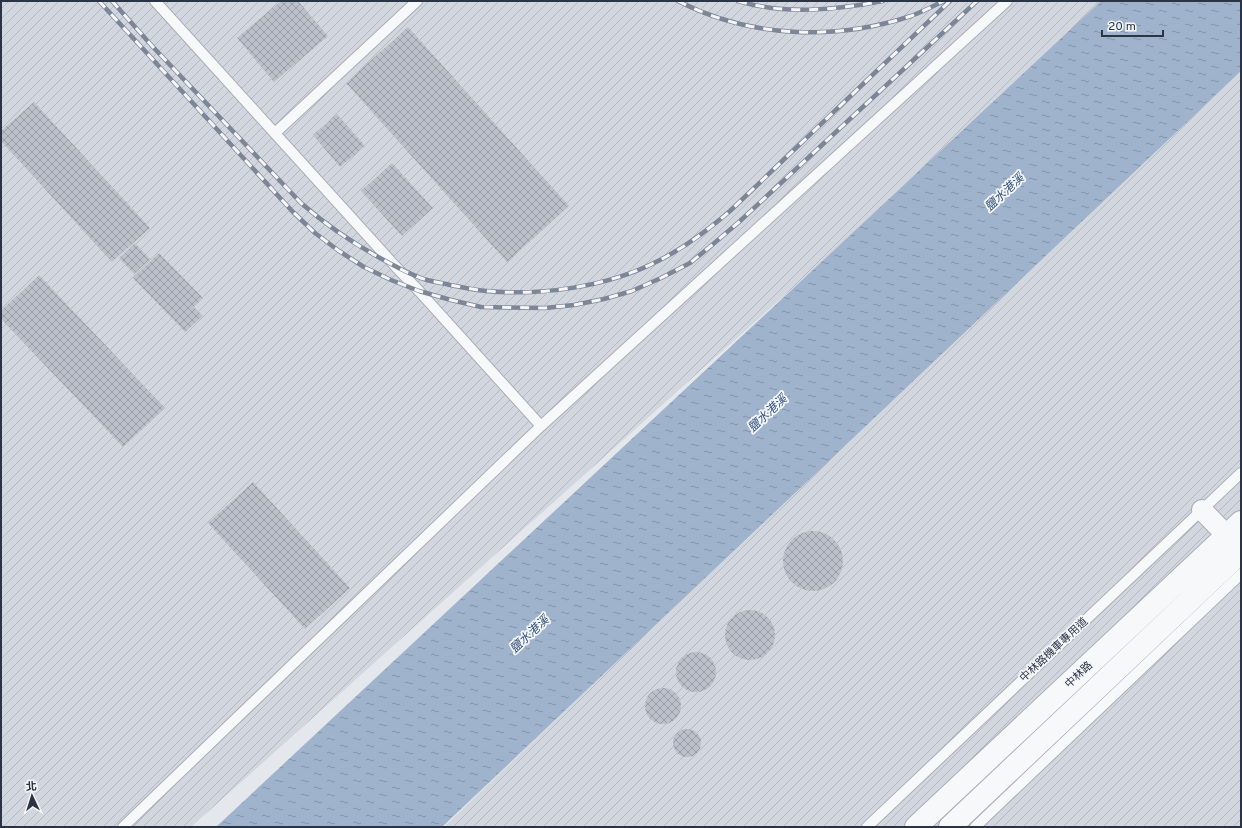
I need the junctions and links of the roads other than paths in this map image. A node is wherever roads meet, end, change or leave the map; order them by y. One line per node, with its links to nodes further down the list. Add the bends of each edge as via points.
1 (155, 1): 4 (lane)
2 (417, 1): 4 (lane)
3 (1007, 1): 5 (lane)
4 (275, 133): 5 (lane)
5 (541, 426): 10 (lane)
6 (1241, 473): 7 (lane, 中林路機車專用道)
7 (1202, 510): 8 (street); 11 (lane, 中林路機車專用道)
8 (1238, 540): 12 (street, 中林路); 13 (street, 中林路)
9 (1241, 574): 14 (lane)
10 (123, 827)
11 (867, 827)
12 (916, 827)
13 (950, 827)
14 (974, 827)

